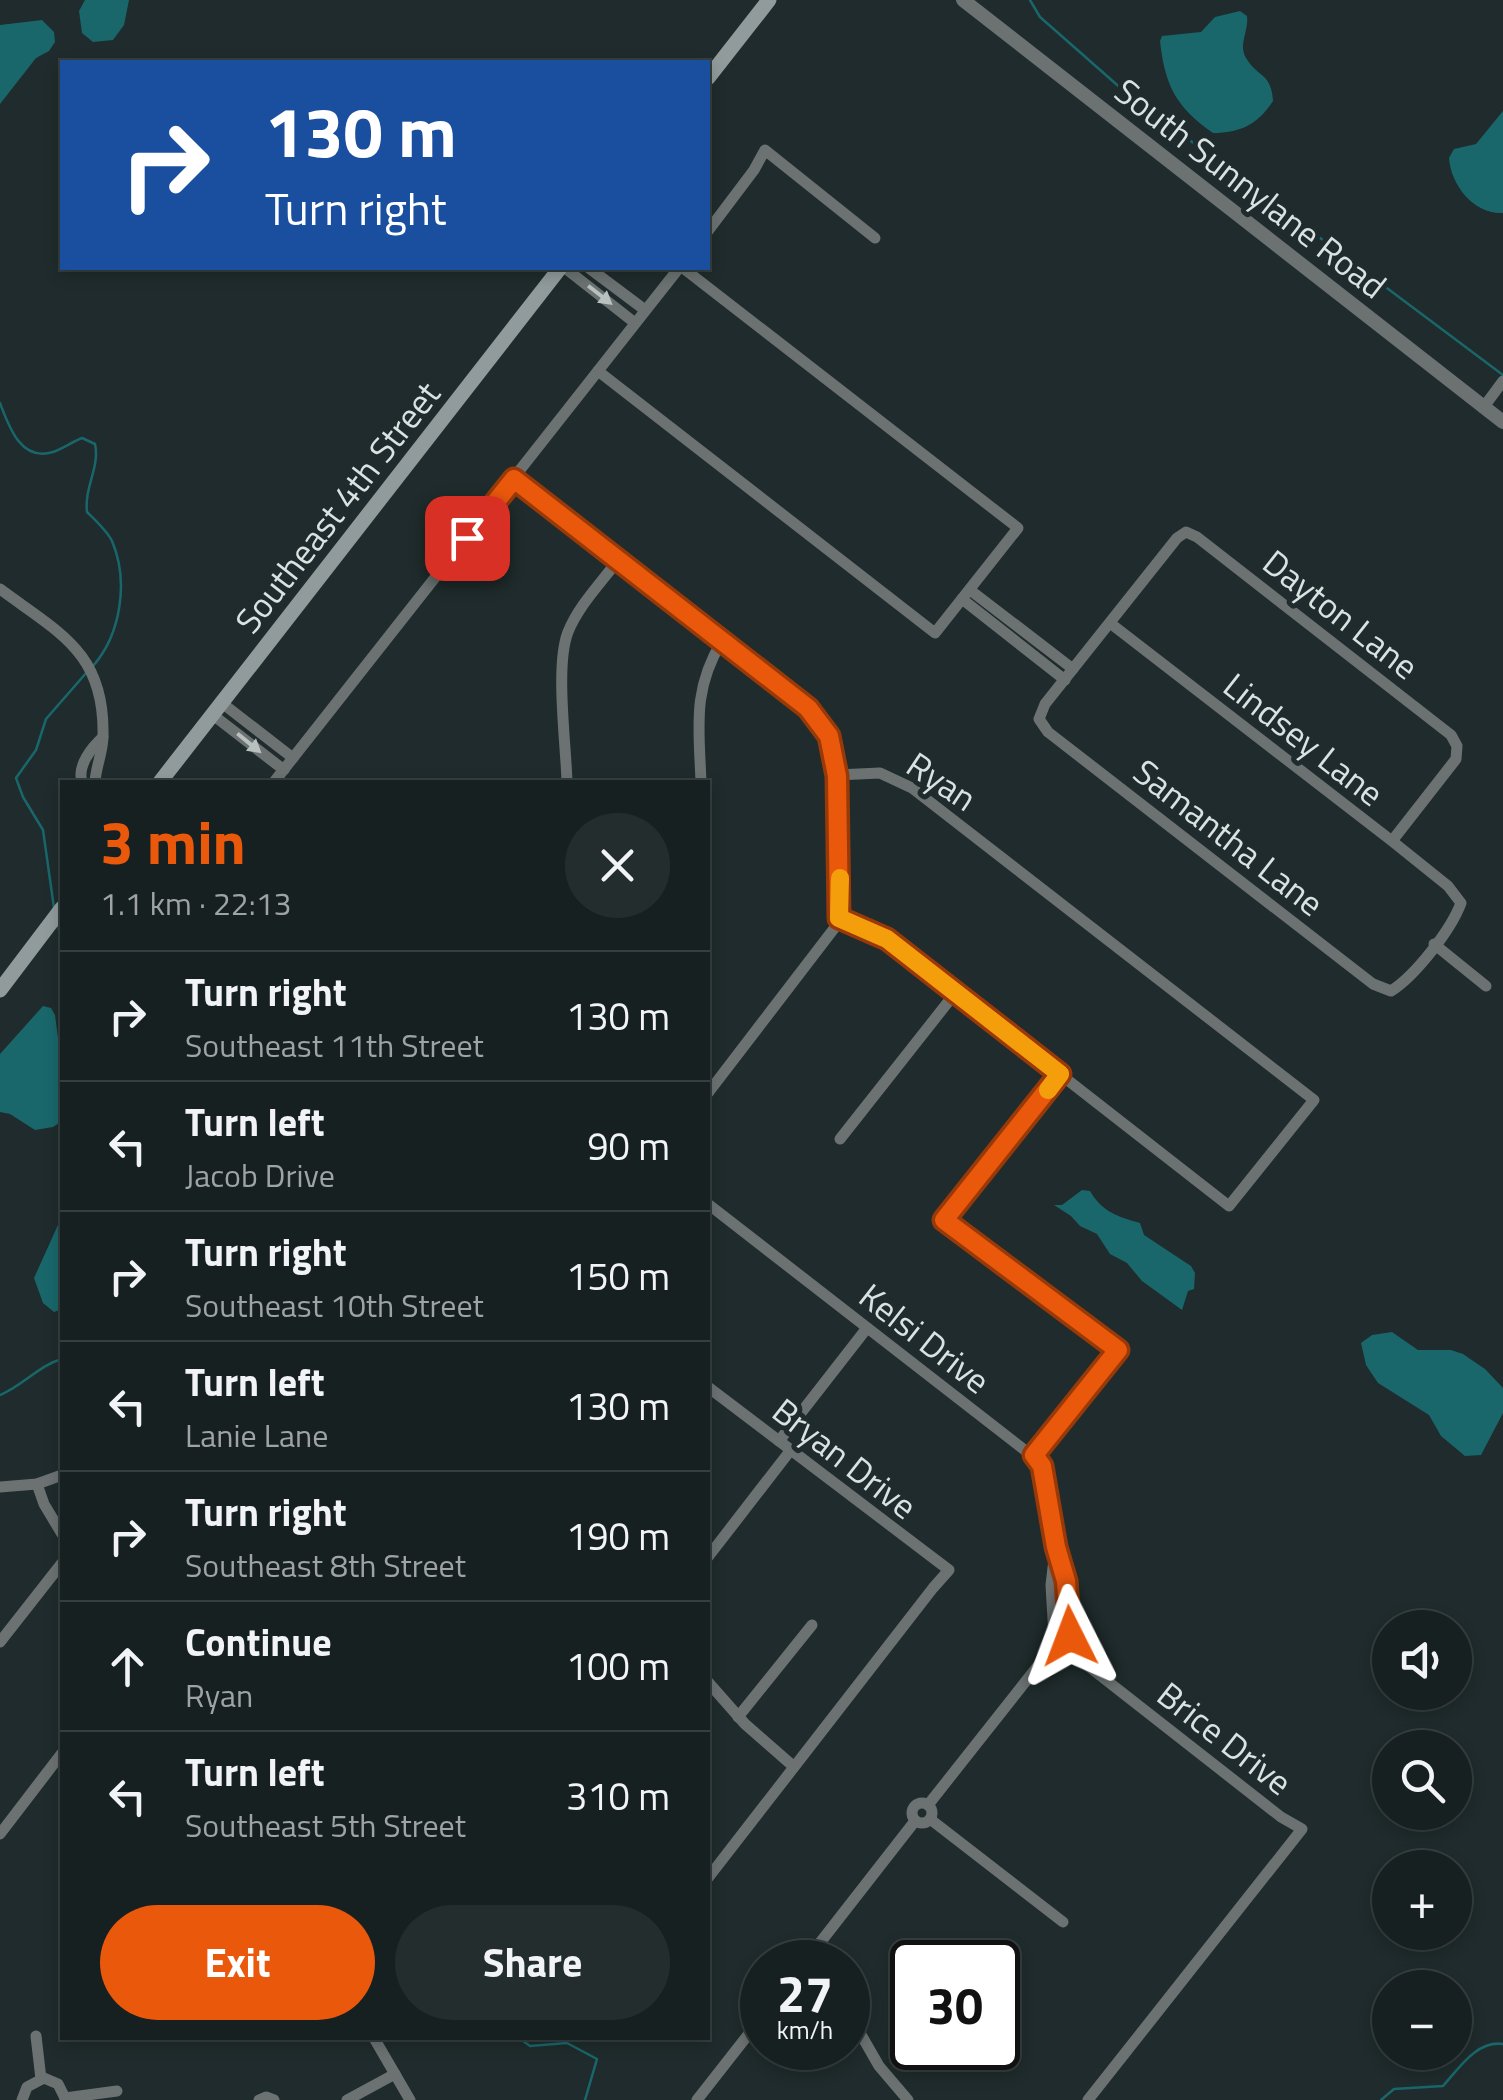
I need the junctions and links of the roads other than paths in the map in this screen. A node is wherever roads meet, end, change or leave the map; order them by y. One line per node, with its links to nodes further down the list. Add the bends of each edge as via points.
1 (768, 0): 3 (main road)
2 (962, 0): 15 (street, South Sunnylane Road)
3 (710, 75)
4 (710, 227): 5 (street, via 765,150)
5 (875, 238)
6 (561, 270): 24 (main road, Southeast 4th Street)
7 (566, 270): 12 (street, one-way to 12)
8 (592, 270): 11 (street)
9 (679, 270): 11 (street)
10 (684, 270): 20 (street, via 1018,528)
11 (645, 310): 12 (street)
12 (636, 323): 13 (street)
13 (598, 371): 17 (street); 20 (street, via 936,633)
14 (1503, 381): 15 (street)
15 (1482, 408): 16 (street, South Sunnylane Road)
16 (1503, 422)
17 (514, 479): 18 (street); 26 (street)
18 (618, 560): 22 (street); 33 (street, via 565,640)
19 (0, 589): 25 (street, via 89,663)
20 (966, 594): 23 (street)
21 (1110, 623): 23 (street); 35 (street, Lindsey Lane); 35 (street, Dayton Lane, via 1177,538 1186,532 1197,536 1452,736 1456,759)
22 (722, 641): 28 (street, via 817,717 829,736); 34 (street, via 700,686)
23 (1069, 674): 38 (street, Samantha Lane, via 1039,720 1048,732 1373,984 1390,990 1403,983)
24 (218, 709): 26 (street); 27 (street, one-way to 27); 31 (main road, Southeast 4th Street)
25 (103, 737): 29 (street); 30 (street)
26 (293, 758): 27 (street)
27 (284, 770): 32 (street)
28 (837, 776): 37 (street); 42 (street, Ryan, via 880,774 912,788 1314,1100 1229,1206)
29 (82, 780)
30 (95, 780)
31 (162, 780)
32 (276, 780)
33 (567, 780)
34 (702, 780)
35 (1392, 842): 38 (street, Lindsey Lane, via 1461,903)
36 (60, 911): 40 (main road)
37 (839, 918): 41 (street, via 887,939); 43 (street)
38 (1434, 944): 39 (street)
39 (1486, 986)
40 (0, 990)
41 (956, 992): 42 (street); 44 (street)
42 (1060, 1074): 50 (street, via 944,1220 1118,1350)
43 (710, 1090)
44 (840, 1139)
45 (710, 1206): 46 (street, Kelsi Drive)
46 (867, 1328): 48 (street); 50 (street, Kelsi Drive)
47 (710, 1389): 48 (street, Bryan Drive)
48 (779, 1441): 49 (street, Bryan Drive)
49 (790, 1451): 56 (street); 66 (street, Bryan Drive, via 949,1570)
50 (1034, 1455): 55 (street, via 1042,1466)
51 (60, 1476): 52 (street)
52 (37, 1484): 53 (street); 54 (street)
53 (0, 1486)
54 (60, 1531)
55 (1056, 1547): 59 (street); 61 (street)
56 (710, 1555)
57 (60, 1566): 60 (street)
58 (812, 1625): 64 (street)
59 (1070, 1636): 61 (street, via 1060,1633); 62 (street)
60 (0, 1642)
61 (1053, 1642): 62 (street, via 1060,1654); 67 (street)
62 (1069, 1651): 87 (street, Brice Drive, via 1302,1829)
63 (710, 1684): 64 (street)
64 (738, 1717): 66 (street)
65 (60, 1756): 68 (street)
66 (793, 1766): 69 (street)
67 (929, 1812): 70 (street); 71 (street)
68 (0, 1834)
69 (710, 1875)
70 (1063, 1922)
71 (822, 1940)
72 (36, 2036): 77 (street)
73 (375, 2040): 76 (street)
74 (740, 2045): 85 (street)
75 (870, 2050): 86 (street)
76 (395, 2074): 83 (street); 84 (street)
77 (41, 2079): 79 (street, via 58,2084); 80 (street, via 26,2087)
78 (117, 2090): 79 (street)
79 (66, 2099)
80 (22, 2100)
81 (259, 2100): 82 (street)
82 (274, 2100)
83 (347, 2100)
84 (410, 2100)
85 (697, 2100)
86 (908, 2100)
87 (1088, 2100)

